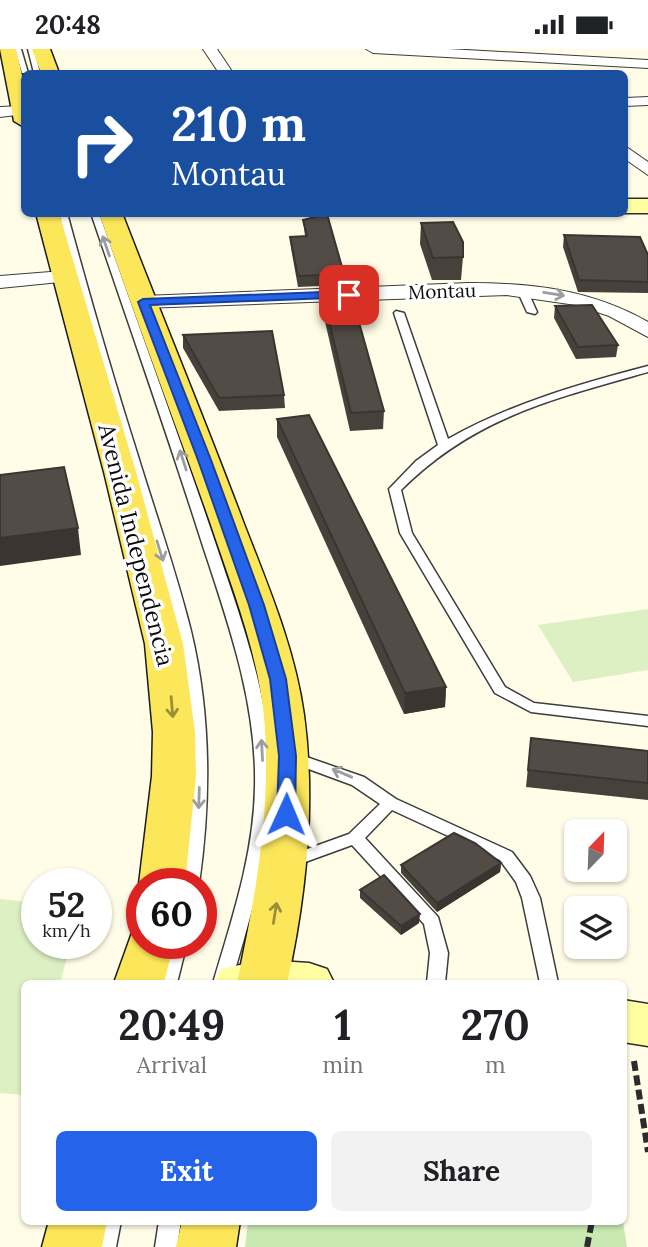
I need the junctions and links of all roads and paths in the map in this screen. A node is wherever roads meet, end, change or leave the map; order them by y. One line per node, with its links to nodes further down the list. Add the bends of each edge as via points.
1 (7, 49): 18 (main road)
2 (18, 49): 11 (lane)
3 (31, 49): 12 (lane)
4 (41, 49): 13 (main road)
5 (210, 49): 14 (street)
6 (373, 49): 8 (street)
7 (357, 52): 10 (street)
8 (509, 56): 9 (street); 15 (street)
9 (648, 64)
10 (371, 66)
11 (24, 70)
12 (36, 70)
13 (49, 70)
14 (224, 70)
15 (526, 70)
16 (648, 101): 17 (street)
17 (628, 103)
18 (21, 107)
19 (0, 112): 20 (street)
20 (21, 115)
21 (628, 153): 22 (street)
22 (648, 170)
23 (628, 206): 24 (main road)
24 (648, 206)
25 (48, 217): 29 (main road, Avenida Independencia)
26 (65, 217): 44 (lane, one-way to 44, via 194,675 201,768)
27 (96, 217): 49 (lane, one-way to 27, via 253,869 263,788 261,721 248,658)
28 (111, 217): 32 (main road)
29 (63, 277): 30 (street); 43 (main road, Avenida Independencia, one-way to 43, via 164,644 174,754)
30 (0, 282)
31 (522, 291): 32 (street, Montau); 33 (lane); 35 (street, Montau, one-way to 35, via 601,306)
32 (143, 302): 39 (main road, via 256,605 278,679)
33 (533, 312)
34 (399, 313): 37 (lane)
35 (648, 331)
36 (648, 369): 37 (lane, via 536,401 484,422)
37 (445, 448): 38 (lane, via 412,469 395,489 406,533 500,690 531,707)
38 (648, 721)
39 (287, 756): 40 (lane, one-way to 39, via 358,781); 42 (main road)
40 (390, 803): 41 (lane); 52 (lane, via 506,856 531,898)
41 (355, 838): 42 (lane); 51 (lane, via 432,922)
42 (282, 864): 50 (main road, one-way to 42)
43 (165, 868)
44 (192, 868)
45 (146, 959): 47 (main road)
46 (174, 959): 48 (lane)
47 (140, 980)
48 (169, 980)
49 (259, 980)
50 (260, 980)
51 (436, 980)
52 (548, 980)
53 (633, 1023): 54 (path)
54 (648, 1151)
55 (77, 1225): 60 (main road)
56 (109, 1225): 61 (lane)
57 (169, 1225): 62 (lane)
58 (210, 1225): 63 (main road)
59 (591, 1225): 64 (path)
60 (72, 1247)
61 (105, 1247)
62 (166, 1247)
63 (206, 1247)
64 (587, 1247)

